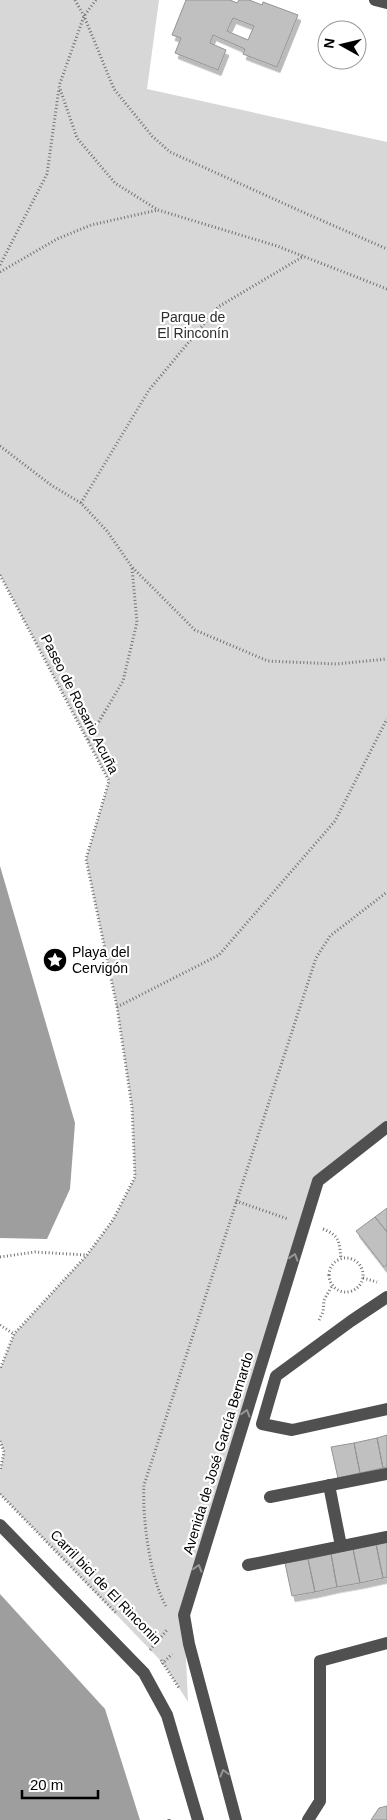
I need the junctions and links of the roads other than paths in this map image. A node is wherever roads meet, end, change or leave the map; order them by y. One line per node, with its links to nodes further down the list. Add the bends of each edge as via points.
1 (375, 0): 2 (street)
2 (387, 3)
3 (387, 1127): 15 (street, Avenida de José García Bernardo, one-way to 3, via 184,1614 318,1181)
4 (387, 1297): 5 (street, via 276,1376 262,1424 292,1430)
5 (387, 1409)
6 (387, 1474): 7 (street)
7 (330, 1485): 8 (street); 11 (street)
8 (270, 1497)
9 (0, 1525): 14 (street, via 144,1673 167,1715)
10 (387, 1536): 11 (street)
11 (341, 1546): 12 (street)
12 (248, 1565)
13 (387, 1643): 16 (street, via 320,1661 320,1801)
14 (198, 1820)
15 (236, 1820)
16 (308, 1820)

